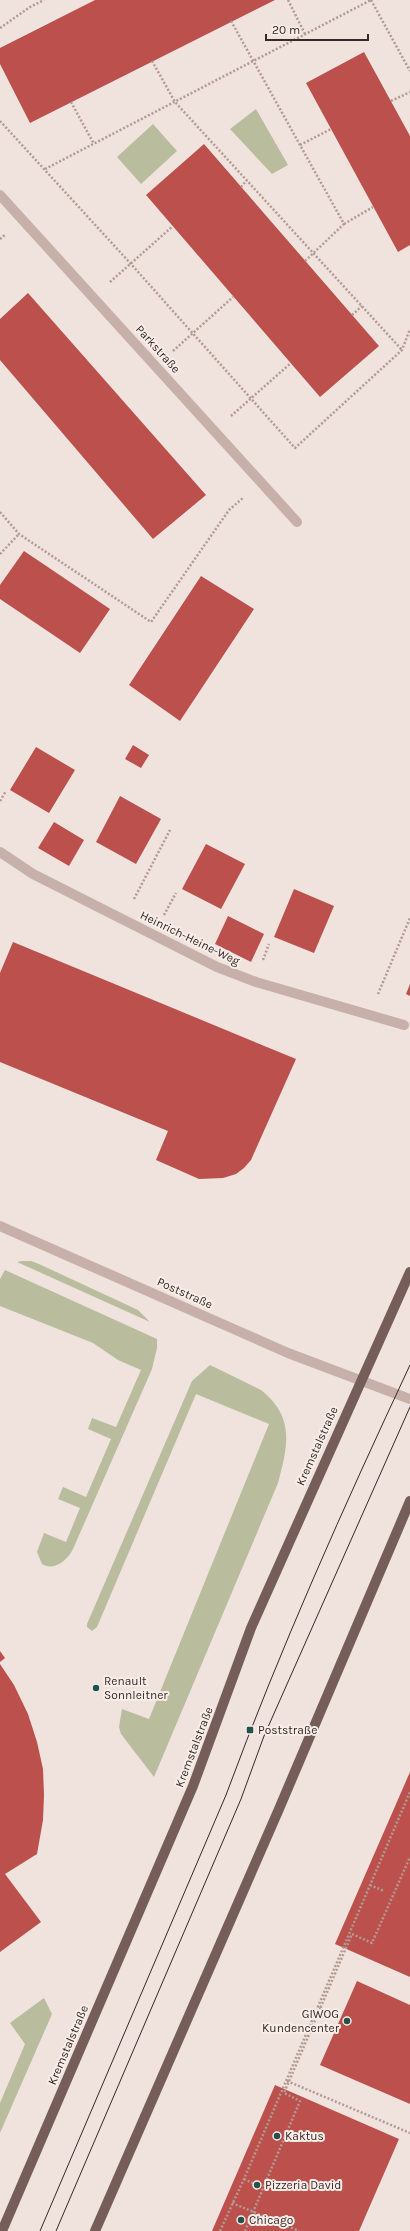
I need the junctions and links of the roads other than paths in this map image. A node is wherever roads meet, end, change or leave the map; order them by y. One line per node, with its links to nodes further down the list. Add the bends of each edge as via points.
1 (0, 195): 2 (street, Parkstraße)
2 (297, 522)
3 (0, 852): 4 (street, Heinrich-Heine-Weg, via 33,874 234,974)
4 (404, 1025)
5 (0, 1226): 7 (street, Poststraße, via 288,1353)
6 (410, 1272): 7 (main road, Kremstalstraße)
7 (361, 1380): 8 (street, Poststraße); 10 (main road, Kremstalstraße, via 252,1628 194,1786)
8 (410, 1399)
9 (410, 1501): 11 (main road)
10 (2, 2231)
11 (95, 2231)

